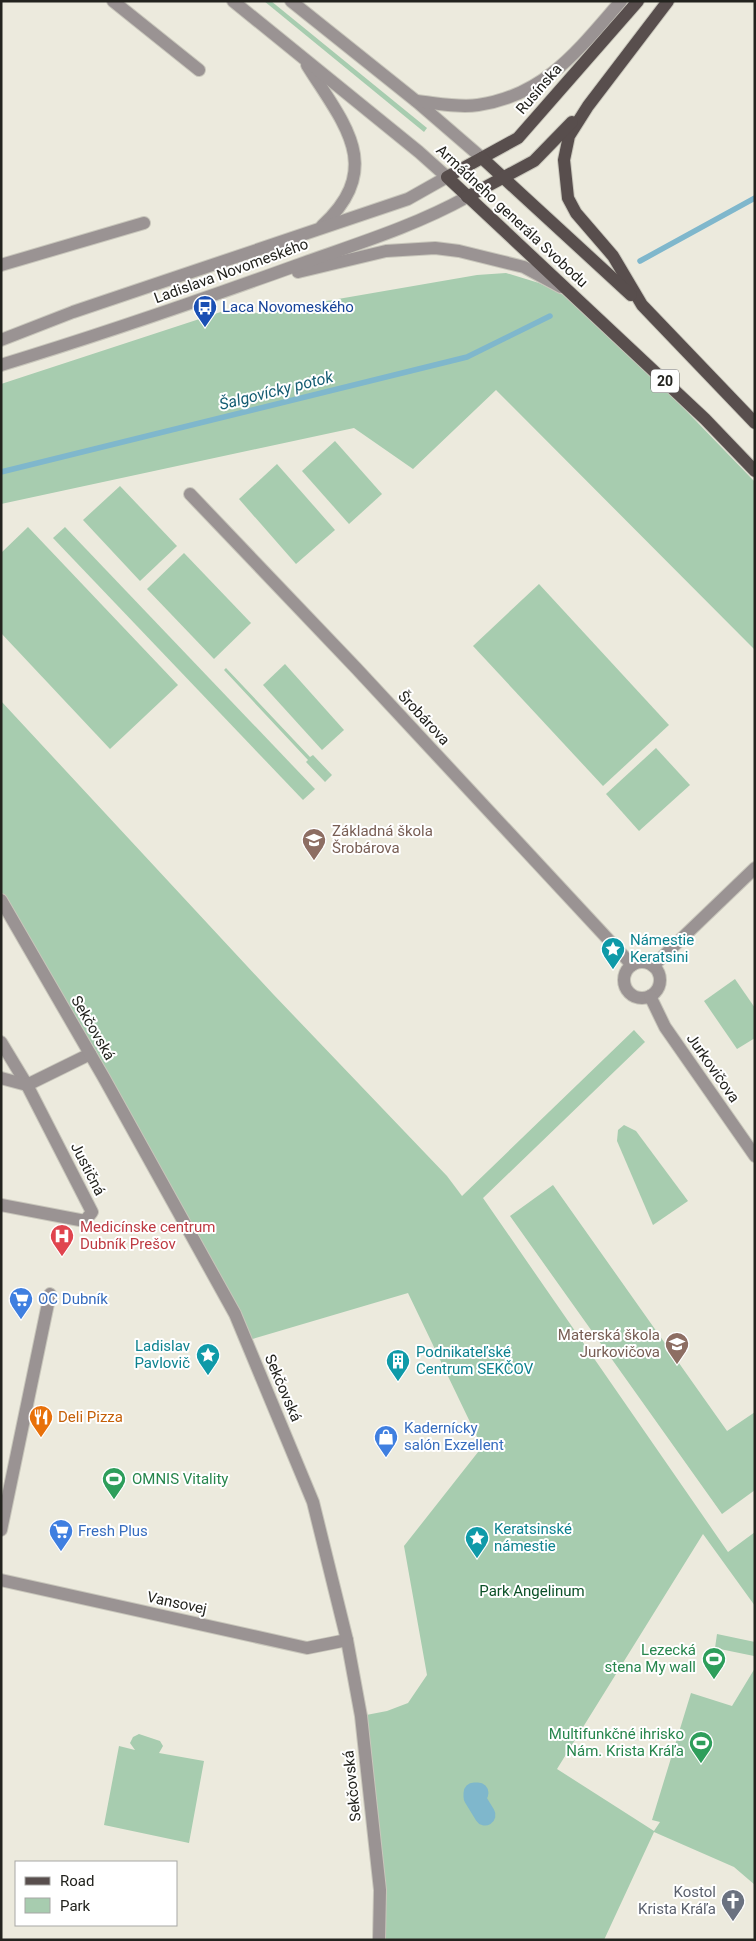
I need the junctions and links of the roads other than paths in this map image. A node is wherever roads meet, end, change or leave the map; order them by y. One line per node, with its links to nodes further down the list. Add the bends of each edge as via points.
1 (113, 1): 8 (street)
2 (233, 1): 7 (street, Armádneho generála Svobodu)
3 (291, 1): 9 (street, Armádneho generála Svobodu)
4 (621, 1): 9 (street, via 567,63 518,96 476,105)
5 (638, 1): 11 (main road, Rusínska, via 518,138)
6 (668, 1): 10 (main road, 20)
7 (302, 56): 12 (street, Armádneho generála Svobodu); 16 (street, via 342,118 352,141 355,164 350,192 338,212)
8 (199, 70)
9 (416, 101): 11 (street, Armádneho generála Svobodu)
10 (588, 106): 13 (main road, via 534,161); 20 (main road, 20, via 569,136 564,160 568,198 576,213 613,256)
11 (482, 158): 12 (main road, Rusínska); 13 (main road)
12 (447, 177): 14 (main road, Armádneho generála Svobodu / 20); 16 (street, Ladislava Novomeského, via 418,195)
13 (504, 178): 14 (main road); 20 (main road)
14 (467, 197): 18 (street, Ladislava Novomeského, via 429,218); 19 (main road, Armádneho generála Svobodu / 20)
15 (144, 222): 17 (street)
16 (317, 231): 21 (street, Ladislava Novomeského, via 73,312)
17 (1, 265)
18 (230, 289): 19 (street, via 386,250 435,248 524,266); 22 (street, Ladislava Novomeského)
19 (573, 293): 24 (main road, Armádneho generála Svobodu / 20)
20 (642, 305): 23 (main road, 20)
21 (1, 340)
22 (1, 365)
23 (755, 423)
24 (755, 471)
25 (190, 494): 28 (street, Šrobárova)
26 (755, 868): 29 (street)
27 (1, 900): 32 (street, Sekčovská)
28 (632, 965): 29 (street, via 642,962); 30 (street, via 625,973 626,988 635,997)
29 (653, 966): 30 (street, via 658,971 660,982 656,992)
30 (650, 996): 35 (street, Jurkovičova, via 665,1027)
31 (1, 1042): 34 (street)
32 (90, 1054): 34 (street); 40 (street, Sekčovská, via 235,1314 313,1502)
33 (1, 1078): 34 (street)
34 (27, 1085): 36 (street, Justičná, via 92,1212 84,1222)
35 (755, 1156)
36 (3, 1205)
37 (50, 1294): 38 (street)
38 (1, 1530)
39 (1, 1580): 40 (street, Vansovej, via 307,1648)
40 (347, 1640): 41 (street, Sekčovská, via 363,1736 380,1890)
41 (379, 1940)

